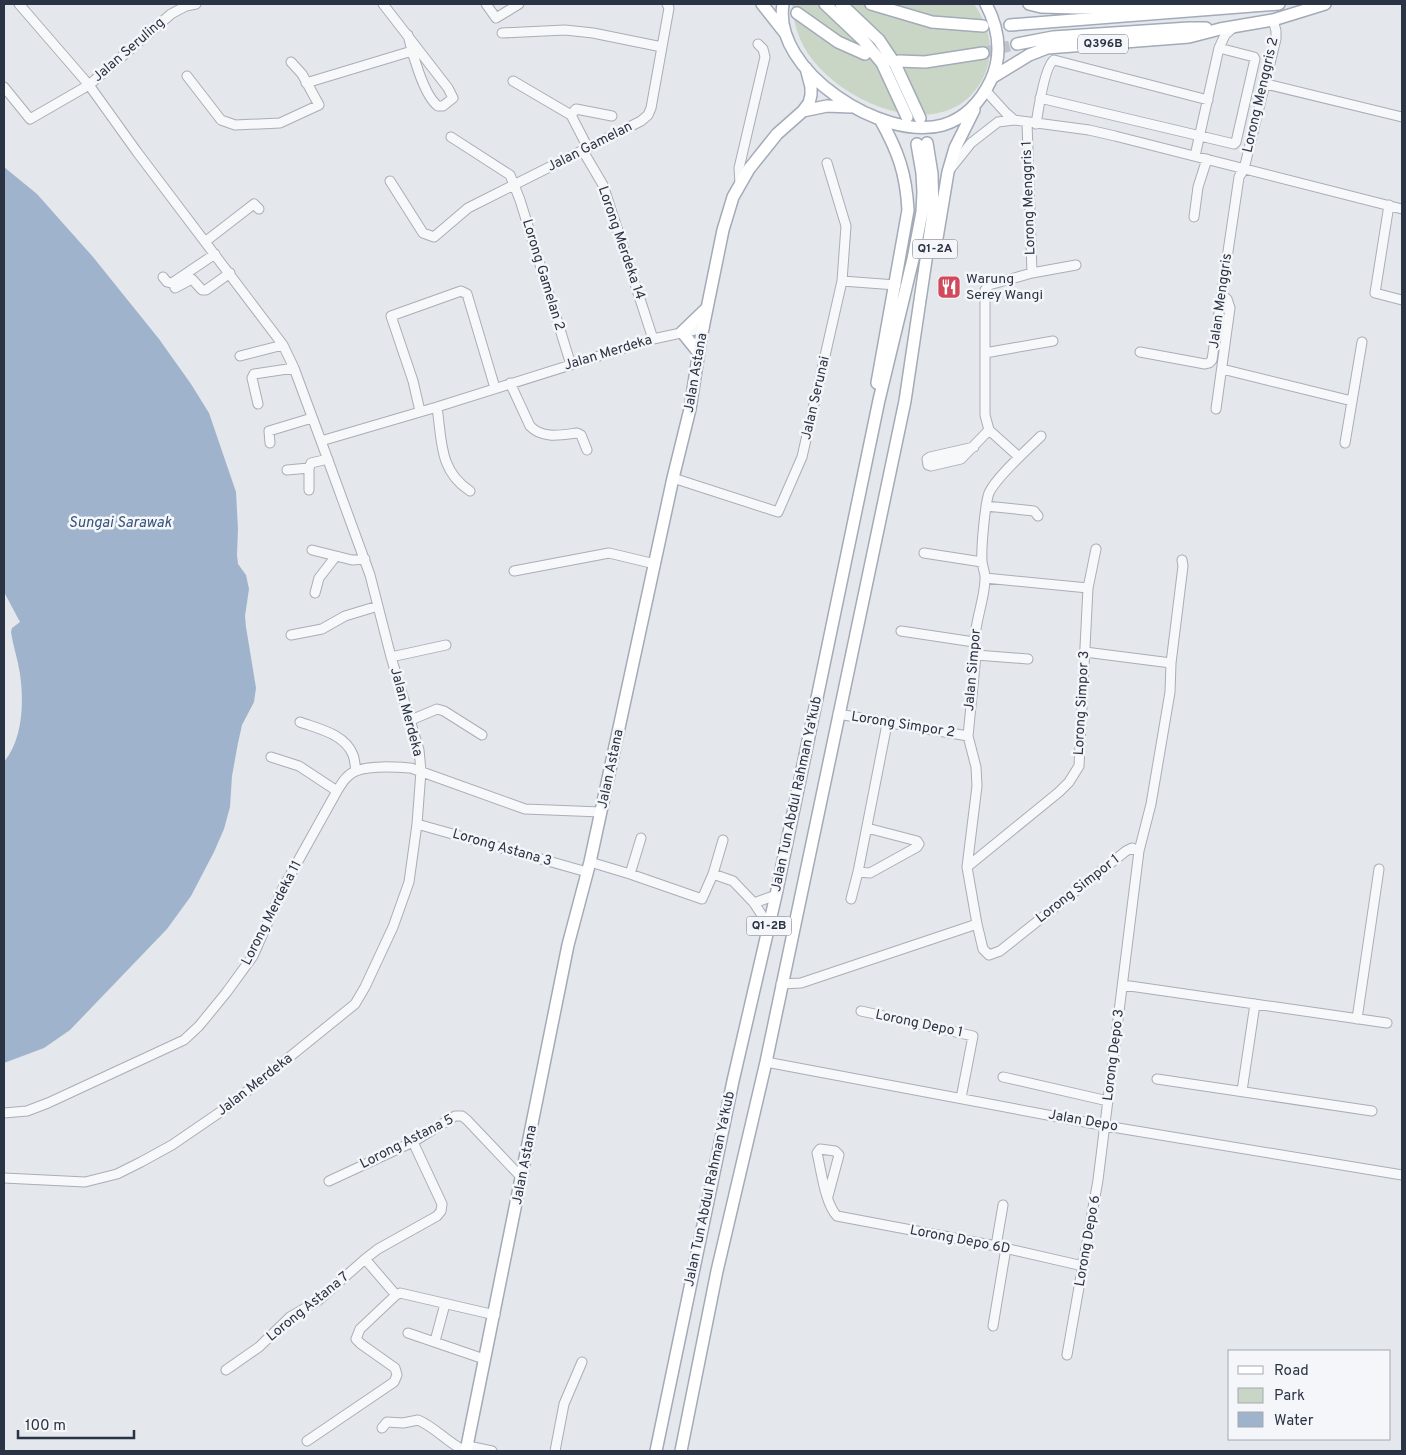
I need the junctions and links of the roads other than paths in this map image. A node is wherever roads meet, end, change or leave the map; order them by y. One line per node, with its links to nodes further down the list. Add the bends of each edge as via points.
1 (19, 4): 41 (street)
2 (196, 4): 41 (street, Jalan Seruling, via 171,14)
3 (383, 4): 25 (street)
4 (486, 4): 5 (street, via 496,18)
5 (519, 4)
6 (667, 4): 28 (street, Jalan Gamelan)
7 (762, 4): 23 (main road)
8 (783, 4): 23 (main road)
9 (825, 4): 51 (main road, via 882,63)
10 (841, 4): 53 (main road, via 880,40)
11 (871, 4): 20 (main road, via 932,22)
12 (986, 4): 37 (main road, via 998,40)
13 (1030, 4): 16 (main road, via 1078,8 1200,4)
14 (1280, 4): 16 (main road)
15 (1325, 4): 18 (main road, Q396B)
16 (1227, 9): 19 (main road)
17 (797, 13): 32 (main road, via 838,42)
18 (1273, 20): 21 (main road, Q396B); 40 (street, Lorong Menggris 2, via 1276,39)
19 (1010, 25)
20 (983, 26)
21 (1234, 27): 22 (main road, Q396B); 29 (street, via 1225,35)
22 (1220, 29): 27 (main road, via 1053,37); 37 (main road, Q396B, via 1189,36 1047,48)
23 (785, 32): 35 (main road)
24 (502, 33): 28 (street, via 565,30)
25 (408, 35): 30 (street); 30 (street, via 453,98 442,106 434,103 429,95)
26 (758, 44): 66 (street, via 765,57 739,168)
27 (1017, 44)
28 (662, 46): 59 (street, Jalan Gamelan, via 648,115)
29 (1219, 48): 45 (street); 57 (street, via 1254,57 1255,62 1234,144)
30 (412, 50): 39 (street)
31 (983, 52): 33 (main road, via 924,62)
32 (865, 54)
33 (899, 60)
34 (291, 62): 39 (street)
35 (806, 68): 47 (main road, via 828,90); 48 (main road, via 811,95)
36 (187, 76): 39 (street, via 221,120 235,125 280,123 319,105)
37 (993, 77): 43 (main road)
38 (514, 81): 49 (street)
39 (306, 83)
40 (1266, 84): 52 (street); 63 (street, Lorong Menggris 2)
41 (89, 85): 42 (street, Jalan Seruling, via 30,119); 72 (street)
42 (4, 87)
43 (986, 91): 46 (main road); 55 (street)
44 (1040, 98): 45 (street, Lorong Menggris 1, via 1054,60); 56 (street, Lorong Menggris 1); 57 (street)
45 (1208, 100): 57 (street)
46 (978, 102): 54 (main road, via 963,116 934,127); 64 (main road, Q1-2A, via 955,148)
47 (855, 107): 48 (main road, via 827,106); 54 (main road)
48 (803, 111): 66 (main road, Jalan Astana, via 767,145)
49 (571, 115): 50 (street, via 576,109); 59 (street, Lorong Merdeka 14)
50 (612, 116)
51 (907, 117)
52 (1402, 117)
53 (920, 118)
54 (880, 119): 79 (main road, Q1-2B, via 890,136 906,184 908,210)
55 (1014, 120): 56 (street); 64 (street, via 998,122 984,133 964,150)
56 (1031, 123): 60 (street, via 1089,130); 76 (street, Lorong Menggris 1)
57 (1199, 136): 60 (street)
58 (451, 137): 67 (street, Lorong Gamelan 2, via 510,175)
59 (586, 149): 67 (street, Jalan Gamelan); 86 (street, Lorong Merdeka 14, via 603,185)
60 (1195, 156): 61 (street)
61 (1208, 159): 63 (street); 71 (street, via 1198,187)
62 (827, 163): 78 (street, Jalan Serunai, via 846,226)
63 (1244, 169): 68 (street); 81 (street, Jalan Menggris, via 1239,177)
64 (948, 172): 100 (main road, Q1-2A, via 915,379)
65 (390, 181): 67 (street, Jalan Gamelan, via 423,232 434,237 468,208)
66 (740, 184): 83 (main road, Jalan Astana, via 723,230)
67 (514, 186): 94 (street, Lorong Gamelan 2)
68 (1389, 205): 69 (street); 82 (street, via 1375,293)
69 (1402, 208)
70 (259, 209): 72 (street, via 254,204)
71 (1194, 217)
72 (206, 241): 73 (street)
73 (216, 254): 75 (street); 77 (street, via 176,281 167,282)
74 (1076, 265): 76 (street, Lorong Menggris 1)
75 (230, 273): 80 (street, via 206,290 202,290 192,278); 89 (street)
76 (1032, 273): 92 (street, Lorong Menggris 1, via 989,285 985,290)
77 (163, 277)
78 (842, 281): 79 (street); 118 (street, Jalan Serunai, via 802,457 778,512)
79 (896, 285): 99 (main road, Q1-2B, via 876,380)
80 (176, 288)
81 (1222, 295): 90 (street, Jalan Menggris, via 1209,363); 96 (street, via 1230,308)
82 (1402, 300)
83 (708, 308): 84 (main road, Jalan Astana); 85 (main road)
84 (704, 328): 85 (street, Jalan Merdeka); 91 (main road, Jalan Astana)
85 (682, 332): 86 (street, Jalan Merdeka); 91 (main road)
86 (653, 339): 94 (street, Jalan Merdeka)
87 (1053, 341): 92 (street)
88 (1362, 342): 101 (street)
89 (284, 345): 93 (street); 95 (street)
90 (1140, 352)
91 (699, 353): 118 (main road, Jalan Astana, via 690,409)
92 (986, 353): 107 (street, Lorong Menggris 1, via 985,415)
93 (240, 356)
94 (571, 365): 97 (street, Jalan Merdeka)
95 (294, 368): 102 (street, via 254,374 252,378); 106 (street)
96 (1222, 369): 101 (street); 104 (street)
97 (510, 383): 98 (street, Jalan Merdeka); 113 (street, via 534,431 541,435 577,433)
98 (495, 388): 103 (street, Jalan Merdeka); 105 (street, via 467,294 461,291 391,316)
99 (879, 400): 100 (main road, via 922,212 922,143 932,174 933,213); 167 (main road, Jalan Tun Abdul Rahman Ya'kub / Q1-2B)
100 (905, 401): 145 (main road, Jalan Tun Abdul Rahman Ya'kub / Q1-2A)
101 (1352, 401): 111 (street)
102 (258, 404)
103 (437, 407): 105 (street, Jalan Merdeka); 120 (street, via 446,464)
104 (1216, 410)
105 (420, 411): 109 (street, Jalan Merdeka)
106 (312, 418): 109 (street); 110 (street, via 269,431)
107 (989, 430): 112 (street); 114 (street)
108 (1041, 436): 114 (street, Jalan Simpor)
109 (321, 441): 115 (street, Jalan Merdeka)
110 (270, 443)
111 (1345, 443)
112 (974, 447)
113 (587, 450)
114 (1019, 457): 121 (street, Jalan Simpor, via 992,487)
115 (328, 459): 116 (street, via 315,461); 127 (street, Jalan Merdeka)
116 (309, 468): 117 (street); 119 (street)
117 (287, 470)
118 (672, 478): 130 (main road, Jalan Astana)
119 (309, 490)
120 (470, 491)
121 (986, 506): 122 (street, via 1034,511); 129 (street, Jalan Simpor)
122 (1038, 516)
123 (1096, 549): 133 (street, Lorong Simpor 3)
124 (312, 550): 126 (street)
125 (924, 553): 129 (street)
126 (336, 556): 127 (street); 134 (street, via 319,578)
127 (365, 559): 135 (street, Jalan Merdeka)
128 (1182, 560): 144 (street)
129 (982, 562): 132 (street, Jalan Simpor)
130 (655, 564): 131 (street, via 609,553); 155 (main road, Jalan Astana)
131 (514, 571)
132 (986, 578): 133 (street); 138 (street, Jalan Simpor)
133 (1088, 588): 140 (street, Lorong Simpor 3)
134 (315, 593)
135 (378, 606): 137 (street, via 345,616 322,629); 142 (street, Jalan Merdeka)
136 (901, 631): 138 (street)
137 (291, 635)
138 (974, 642): 141 (street, Jalan Simpor)
139 (446, 645): 142 (street)
140 (1085, 652): 144 (street); 162 (street, Lorong Simpor 3, via 1076,773 1059,792)
141 (976, 655): 143 (street); 150 (street, Jalan Simpor)
142 (391, 657): 146 (street, Jalan Merdeka)
143 (1028, 658)
144 (1171, 664): 160 (street, via 1170,692 1153,795)
145 (838, 714): 148 (street, Lorong Simpor 2); 173 (main road, Jalan Tun Abdul Rahman Ya'kub / Q1-2A)
146 (411, 720): 149 (street, via 437,709); 153 (street, Jalan Merdeka)
147 (300, 722): 152 (street, via 345,742 353,755)
148 (887, 724): 150 (street, Lorong Simpor 2); 157 (street)
149 (482, 734)
150 (968, 736): 162 (street, Jalan Simpor, via 977,786)
151 (271, 757): 154 (street, via 299,766)
152 (356, 771): 153 (street, via 396,767); 154 (street, Lorong Merdeka 11)
153 (421, 771): 155 (street, via 525,810); 156 (street, Jalan Merdeka)
154 (337, 791): 186 (street, Lorong Merdeka 11, via 283,888 253,956 199,1026 184,1040 48,1103 27,1112)
155 (602, 812): 161 (main road, Jalan Astana)
156 (417, 824): 161 (street, Lorong Astana 3); 190 (street, Jalan Merdeka, via 409,882 393,927 355,1004 229,1106 172,1145 118,1174 85,1182)
157 (867, 828): 164 (street); 164 (street, via 919,844 870,873)
158 (641, 838): 165 (street)
159 (723, 840): 166 (street)
160 (1139, 851): 172 (street, Lorong Simpor 1, via 1132,848 1126,851 1000,951 989,954); 174 (street, Lorong Simpor 1)
161 (589, 867): 165 (street, Lorong Astana 3); 191 (main road, Jalan Astana, via 570,938)
162 (967, 867): 170 (street, Jalan Simpor)
163 (1379, 869): 177 (street)
164 (858, 872): 168 (street)
165 (630, 874): 166 (street, Lorong Astana 3, via 702,899)
166 (713, 874): 169 (street, via 733,881)
167 (776, 895): 169 (street); 171 (main road, Jalan Tun Abdul Rahman Ya'kub / Q1-2B)
168 (851, 900)
169 (754, 902): 171 (street)
170 (977, 924): 172 (street, Jalan Simpor); 173 (street, via 802,983)
171 (769, 926): 214 (main road, Jalan Tun Abdul Rahman Ya'kub / Q1-2B, via 733,1081)
172 (983, 949)
173 (781, 984): 179 (main road, Jalan Tun Abdul Rahman Ya'kub / Q1-2A)
174 (1123, 985): 175 (street); 184 (street, Lorong Depo 3)
175 (1255, 1004): 177 (street); 182 (street)
176 (861, 1011): 183 (street, Lorong Depo 1, via 973,1036)
177 (1357, 1019): 178 (street)
178 (1387, 1023)
179 (766, 1062): 183 (street, Jalan Depo); 215 (main road, Jalan Tun Abdul Rahman Ya'kub / Q1-2A, via 717,1271)
180 (1004, 1078): 184 (street)
181 (1158, 1079): 182 (street)
182 (1242, 1091): 185 (street)
183 (961, 1098): 187 (street, Jalan Depo)
184 (1108, 1101): 187 (street, Lorong Depo 3)
185 (1372, 1111)
186 (4, 1113)
187 (1106, 1126): 189 (street, Jalan Depo); 198 (street, Lorong Depo 6)
188 (413, 1142): 191 (street, Lorong Astana 5, via 456,1116 462,1116); 192 (street, Lorong Astana 5); 197 (street, Lorong Astana 7, via 442,1204 441,1211)
189 (1402, 1175)
190 (4, 1178)
191 (522, 1178): 201 (main road, Jalan Astana)
192 (329, 1181)
193 (828, 1196): 193 (street, via 839,1155 835,1151 820,1149 817,1153); 195 (street, Lorong Depo 6D, via 832,1211 837,1216)
194 (1002, 1205): 195 (street)
195 (996, 1246): 196 (street, Lorong Depo 6D)
196 (1006, 1248): 198 (street, Lorong Depo 6D); 202 (street)
197 (365, 1259): 199 (street); 208 (street, Lorong Astana 7, via 319,1300 290,1317 259,1347)
198 (1083, 1266): 205 (street, Lorong Depo 6)
199 (396, 1295): 200 (street, via 400,1293); 210 (street, via 360,1329 356,1339 394,1368 397,1375 394,1382)
200 (445, 1304): 201 (street); 204 (street)
201 (495, 1315): 206 (main road, Jalan Astana)
202 (993, 1326)
203 (408, 1333): 204 (street)
204 (435, 1341): 206 (street)
205 (1067, 1355)
206 (484, 1359): 211 (main road, Jalan Astana)
207 (582, 1362): 213 (street, via 564,1404)
208 (226, 1370)
209 (382, 1428): 211 (street, via 388,1422 418,1420 454,1446)
210 (307, 1441)
211 (466, 1450): 212 (street)
212 (492, 1451)
213 (555, 1451)
214 (656, 1451)
215 (681, 1451)

